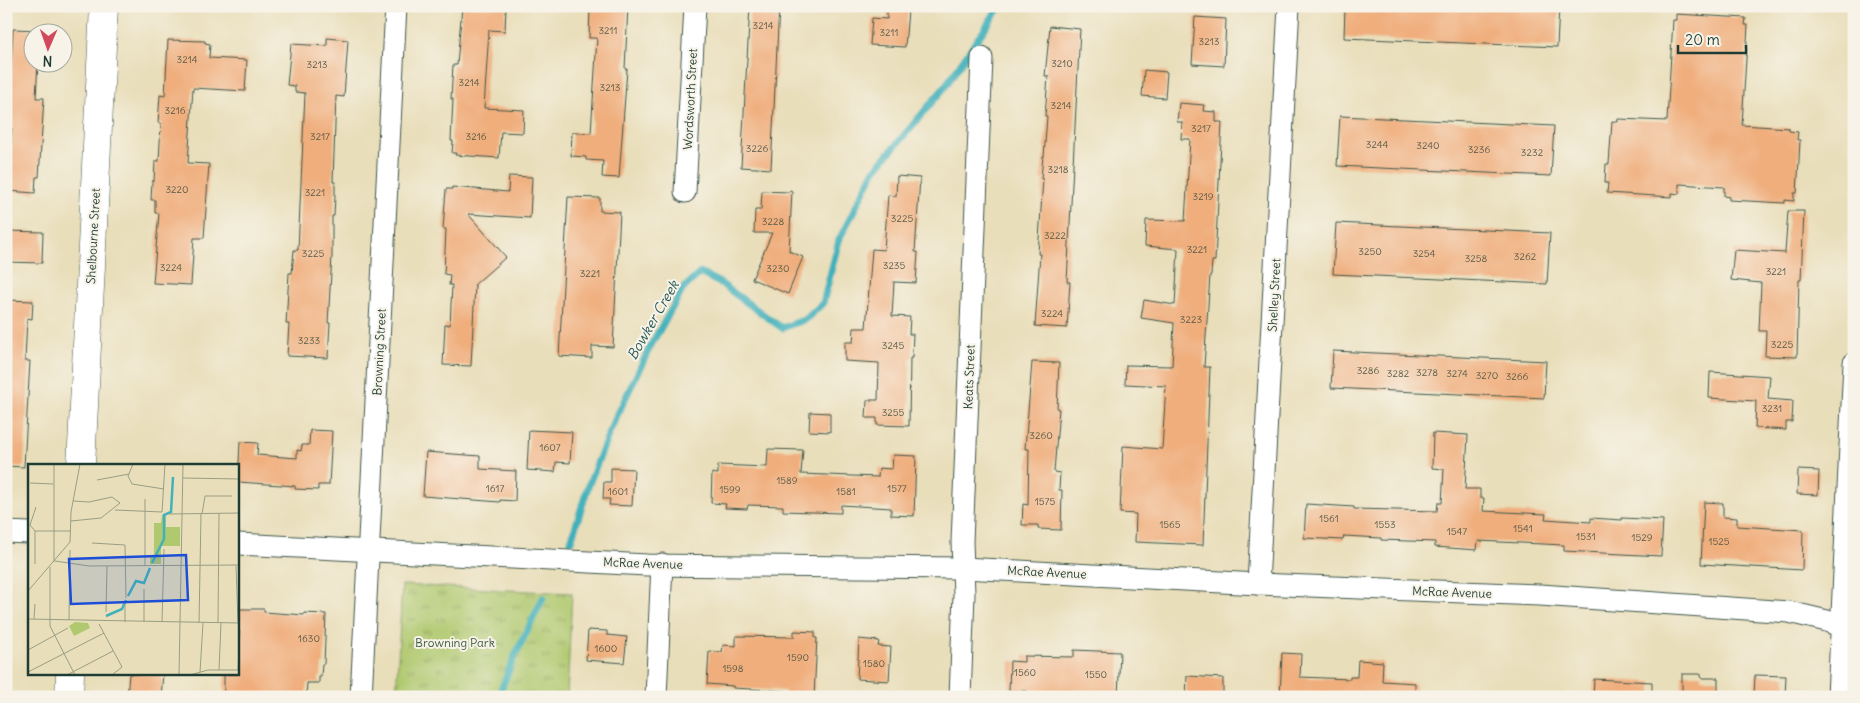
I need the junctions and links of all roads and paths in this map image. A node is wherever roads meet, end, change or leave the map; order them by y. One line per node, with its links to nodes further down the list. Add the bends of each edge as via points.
1 (104, 6): 8 (main road, Shelbourne Street)
2 (396, 6): 12 (street, Browning Street)
3 (695, 6): 6 (street, Wordsworth Street)
4 (1289, 6): 15 (street, Shelley Street)
5 (982, 58): 14 (street, Keats Street, via 962,522)
6 (684, 192)
7 (1854, 363): 16 (street)
8 (81, 464)
9 (6, 532): 10 (street)
10 (28, 533)
11 (239, 544): 12 (street, McRae Avenue)
12 (369, 551): 13 (street, McRae Avenue); 19 (street, Browning Street)
13 (662, 564): 14 (street, McRae Avenue); 20 (street)
14 (963, 568): 15 (street, McRae Avenue); 21 (street, Keats Street)
15 (1258, 584): 16 (street, McRae Avenue, via 1530,595 1765,610 1812,617)
16 (1848, 630): 22 (street)
17 (70, 676): 18 (main road)
18 (69, 697)
19 (361, 697)
20 (656, 697)
21 (960, 697)
22 (1838, 697)

